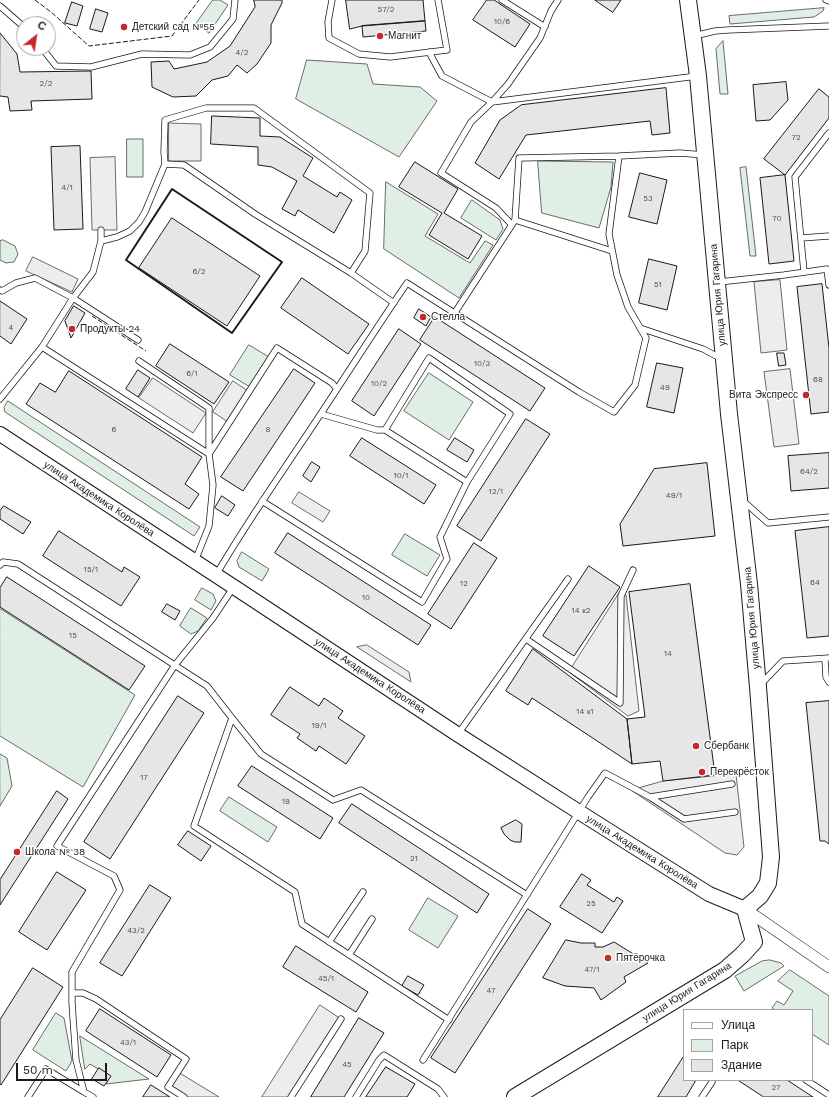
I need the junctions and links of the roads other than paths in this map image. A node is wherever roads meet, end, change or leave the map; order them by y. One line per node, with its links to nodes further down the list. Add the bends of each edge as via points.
1 (234, 0): 13 (lane, via 233,19 210,47 190,55 142,54 91,67 56,66)
2 (332, 0): 12 (lane, via 328,22 329,38 359,54 390,57)
3 (438, 0): 12 (lane, via 447,50)
4 (502, 0): 10 (lane)
5 (558, 0): 10 (lane)
6 (688, 0): 11 (main road, улица Юрия Гагарина)
7 (0, 6): 8 (lane)
8 (16, 20)
9 (829, 26): 11 (lane, via 714,31)
10 (545, 27): 15 (lane, via 508,84)
11 (692, 36): 14 (main road, улица Юрия Гагарина)
12 (429, 52): 15 (lane, via 442,76)
13 (48, 56)
14 (698, 76): 15 (lane); 17 (main road, улица Юрия Гагарина)
15 (492, 102): 20 (lane, via 471,122 441,173)
16 (829, 133): 23 (lane, via 795,177)
17 (704, 155): 18 (lane, via 680,153); 28 (main road, улица Юрия Гагарина)
18 (619, 156): 20 (lane, via 520,158); 25 (lane, via 609,234)
19 (165, 164): 24 (lane, via 139,222 130,232); 27 (lane, via 184,165 255,214); 27 (lane, via 165,120 206,108 254,108 370,193 365,252)
20 (514, 222): 25 (lane); 33 (lane)
21 (102, 230): 24 (lane)
22 (829, 236): 23 (lane)
23 (800, 238): 26 (lane)
24 (101, 241): 31 (lane, via 93,272)
25 (612, 251): 34 (lane, via 628,307)
26 (804, 272): 28 (lane); 29 (lane, via 827,268)
27 (351, 273): 32 (lane)
28 (716, 282): 37 (main road, улица Юрия Гагарина)
29 (829, 286)
30 (0, 290): 31 (lane, via 35,278)
31 (73, 298): 35 (lane); 36 (lane)
32 (394, 303): 33 (lane, via 407,283); 39 (lane)
33 (454, 314): 34 (lane, via 614,412 635,385 646,338)
34 (640, 328): 37 (lane, via 703,349)
35 (138, 340)
36 (42, 347): 40 (lane); 44 (lane)
37 (724, 360): 46 (main road, улица Юрия Гагарина)
38 (139, 361): 44 (lane, via 209,408)
39 (337, 389): 41 (lane); 44 (lane, via 332,383 277,348)
40 (0, 399)
41 (321, 414): 42 (lane); 47 (lane)
42 (385, 430): 45 (lane); 45 (lane, via 429,358 510,414)
43 (0, 434): 49 (street, улица Академика Королёва)
44 (209, 454): 49 (lane, via 213,485 209,526)
45 (466, 482): 47 (lane, via 440,537 447,559 422,602)
46 (739, 497): 48 (lane, via 768,523); 59 (main road, улица Юрия Гагарина)
47 (262, 501): 52 (lane)
48 (829, 517)
49 (195, 561): 52 (street, улица Академика Королёва)
50 (0, 565): 57 (lane, via 3,562 18,564)
51 (633, 570): 55 (lane, via 621,596 620,703)
52 (216, 575): 54 (street, улица Академика Королёва)
53 (568, 579): 55 (lane)
54 (234, 586): 57 (lane, via 213,618); 61 (street, улица Академика Королёва)
55 (526, 639): 61 (lane)
56 (827, 659): 58 (lane, via 826,678); 59 (lane, via 783,661)
57 (175, 665): 60 (lane, via 207,686); 73 (lane, via 57,846 114,876 120,890 72,972)
58 (829, 682)
59 (758, 687): 68 (main road, улица Юрия Гагарина, via 771,857 768,883 760,896)
60 (232, 718): 67 (lane, via 261,754 333,800 361,790); 70 (lane, via 194,826 295,892 302,924)
61 (457, 734): 64 (street, улица Академика Королёва)
62 (732, 784): 63 (lane)
63 (650, 797): 64 (lane, via 605,773); 65 (lane, via 684,819)
64 (579, 812): 67 (lane); 68 (street, улица Академика Королёва, via 710,894)
65 (735, 812)
66 (363, 892): 70 (lane)
67 (527, 896): 75 (lane)
68 (745, 909): 72 (street); 87 (main road, улица Юрия Гагарина, via 754,942 725,970)
69 (372, 919): 71 (lane)
70 (329, 942): 71 (lane)
71 (349, 955): 75 (lane)
72 (829, 967)
73 (72, 993): 79 (lane, via 76,1060); 83 (lane, via 83,993 96,999 186,1059 168,1087)
74 (341, 1018): 84 (lane)
75 (449, 1020): 76 (lane)
76 (423, 1060)
77 (808, 1081): 80 (lane)
78 (712, 1082): 88 (lane)
79 (84, 1092): 81 (lane, via 46,1069); 82 (lane)
80 (829, 1095)
81 (28, 1097)
82 (93, 1097)
83 (184, 1097)
84 (291, 1097)
85 (356, 1097): 86 (lane, via 384,1055 438,1089)
86 (444, 1097)
87 (516, 1097)
88 (702, 1097)

